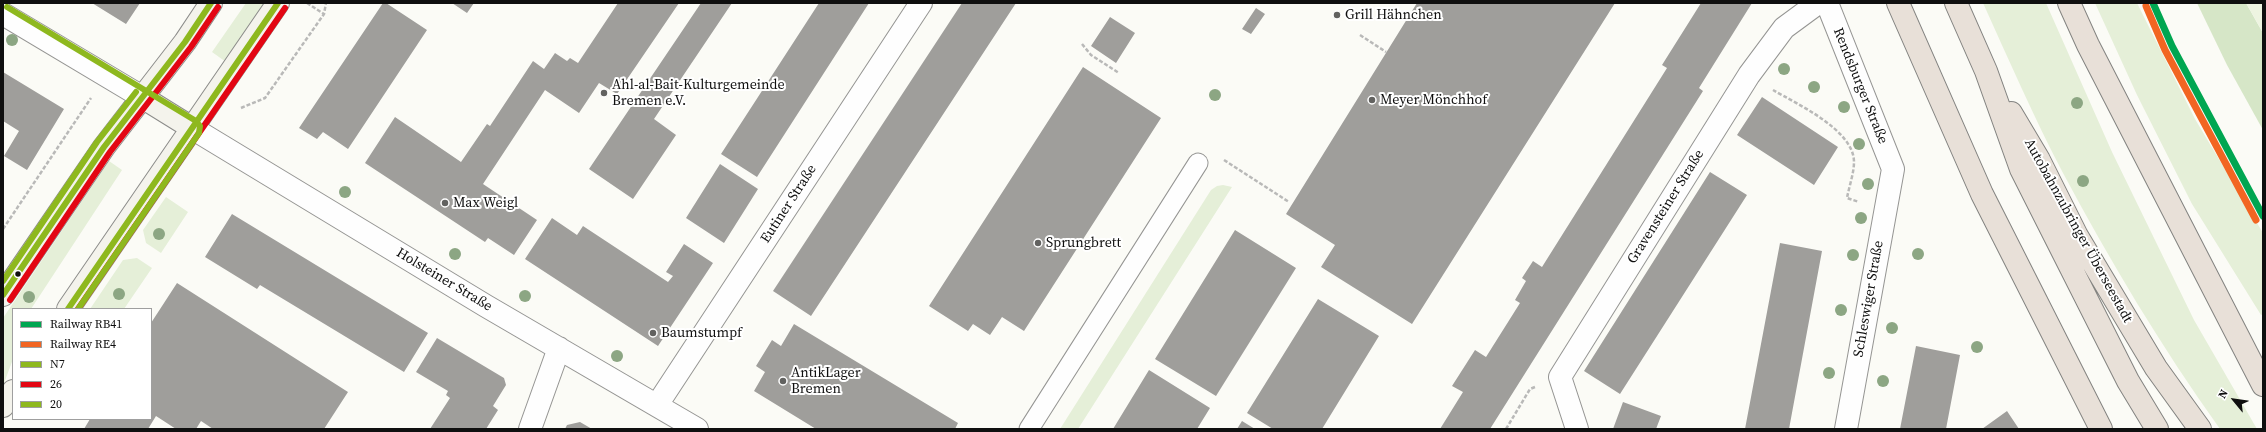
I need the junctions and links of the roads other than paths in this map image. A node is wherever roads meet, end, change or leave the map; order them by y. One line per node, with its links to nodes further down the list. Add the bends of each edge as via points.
1 (212, 3): 11 (main road)
2 (278, 3): 12 (main road)
3 (921, 3): 20 (street, Eutiner Straße)
4 (1818, 3): 25 (street, Gravensteiner Straße, via 1784,28 1749,75 1560,377)
5 (1827, 3): 14 (street, Rendsburger Straße)
6 (1898, 3): 27 (highway, via 1982,194)
7 (1956, 3): 10 (highway, Autobahnzubringer Überseestadt)
8 (2069, 3): 18 (highway, via 2095,60)
9 (3, 14): 11 (street)
10 (1986, 71): 28 (highway, Autobahnzubringer Überseestadt, via 2021,169 2128,381); 29 (highway, Autobahnzubringer Überseestadt, via 2039,160 2077,236 2148,355)
11 (142, 98): 12 (main road); 15 (main road, via 104,147)
12 (192, 128): 16 (main road); 17 (street, Holsteiner Straße)
13 (1198, 163): 24 (lane)
14 (1893, 169): 26 (street, Schleswiger Straße)
15 (3, 295)
16 (69, 308)
17 (559, 348): 20 (street, Holsteiner Straße); 22 (street)
18 (2263, 384)
19 (12, 392): 21 (main road)
20 (657, 405): 23 (street, Holsteiner Straße)
21 (3, 406)
22 (530, 429)
23 (697, 429)
24 (1029, 429)
25 (1577, 429)
26 (1846, 429)
27 (2101, 429)
28 (2156, 429)
29 (2200, 429)

